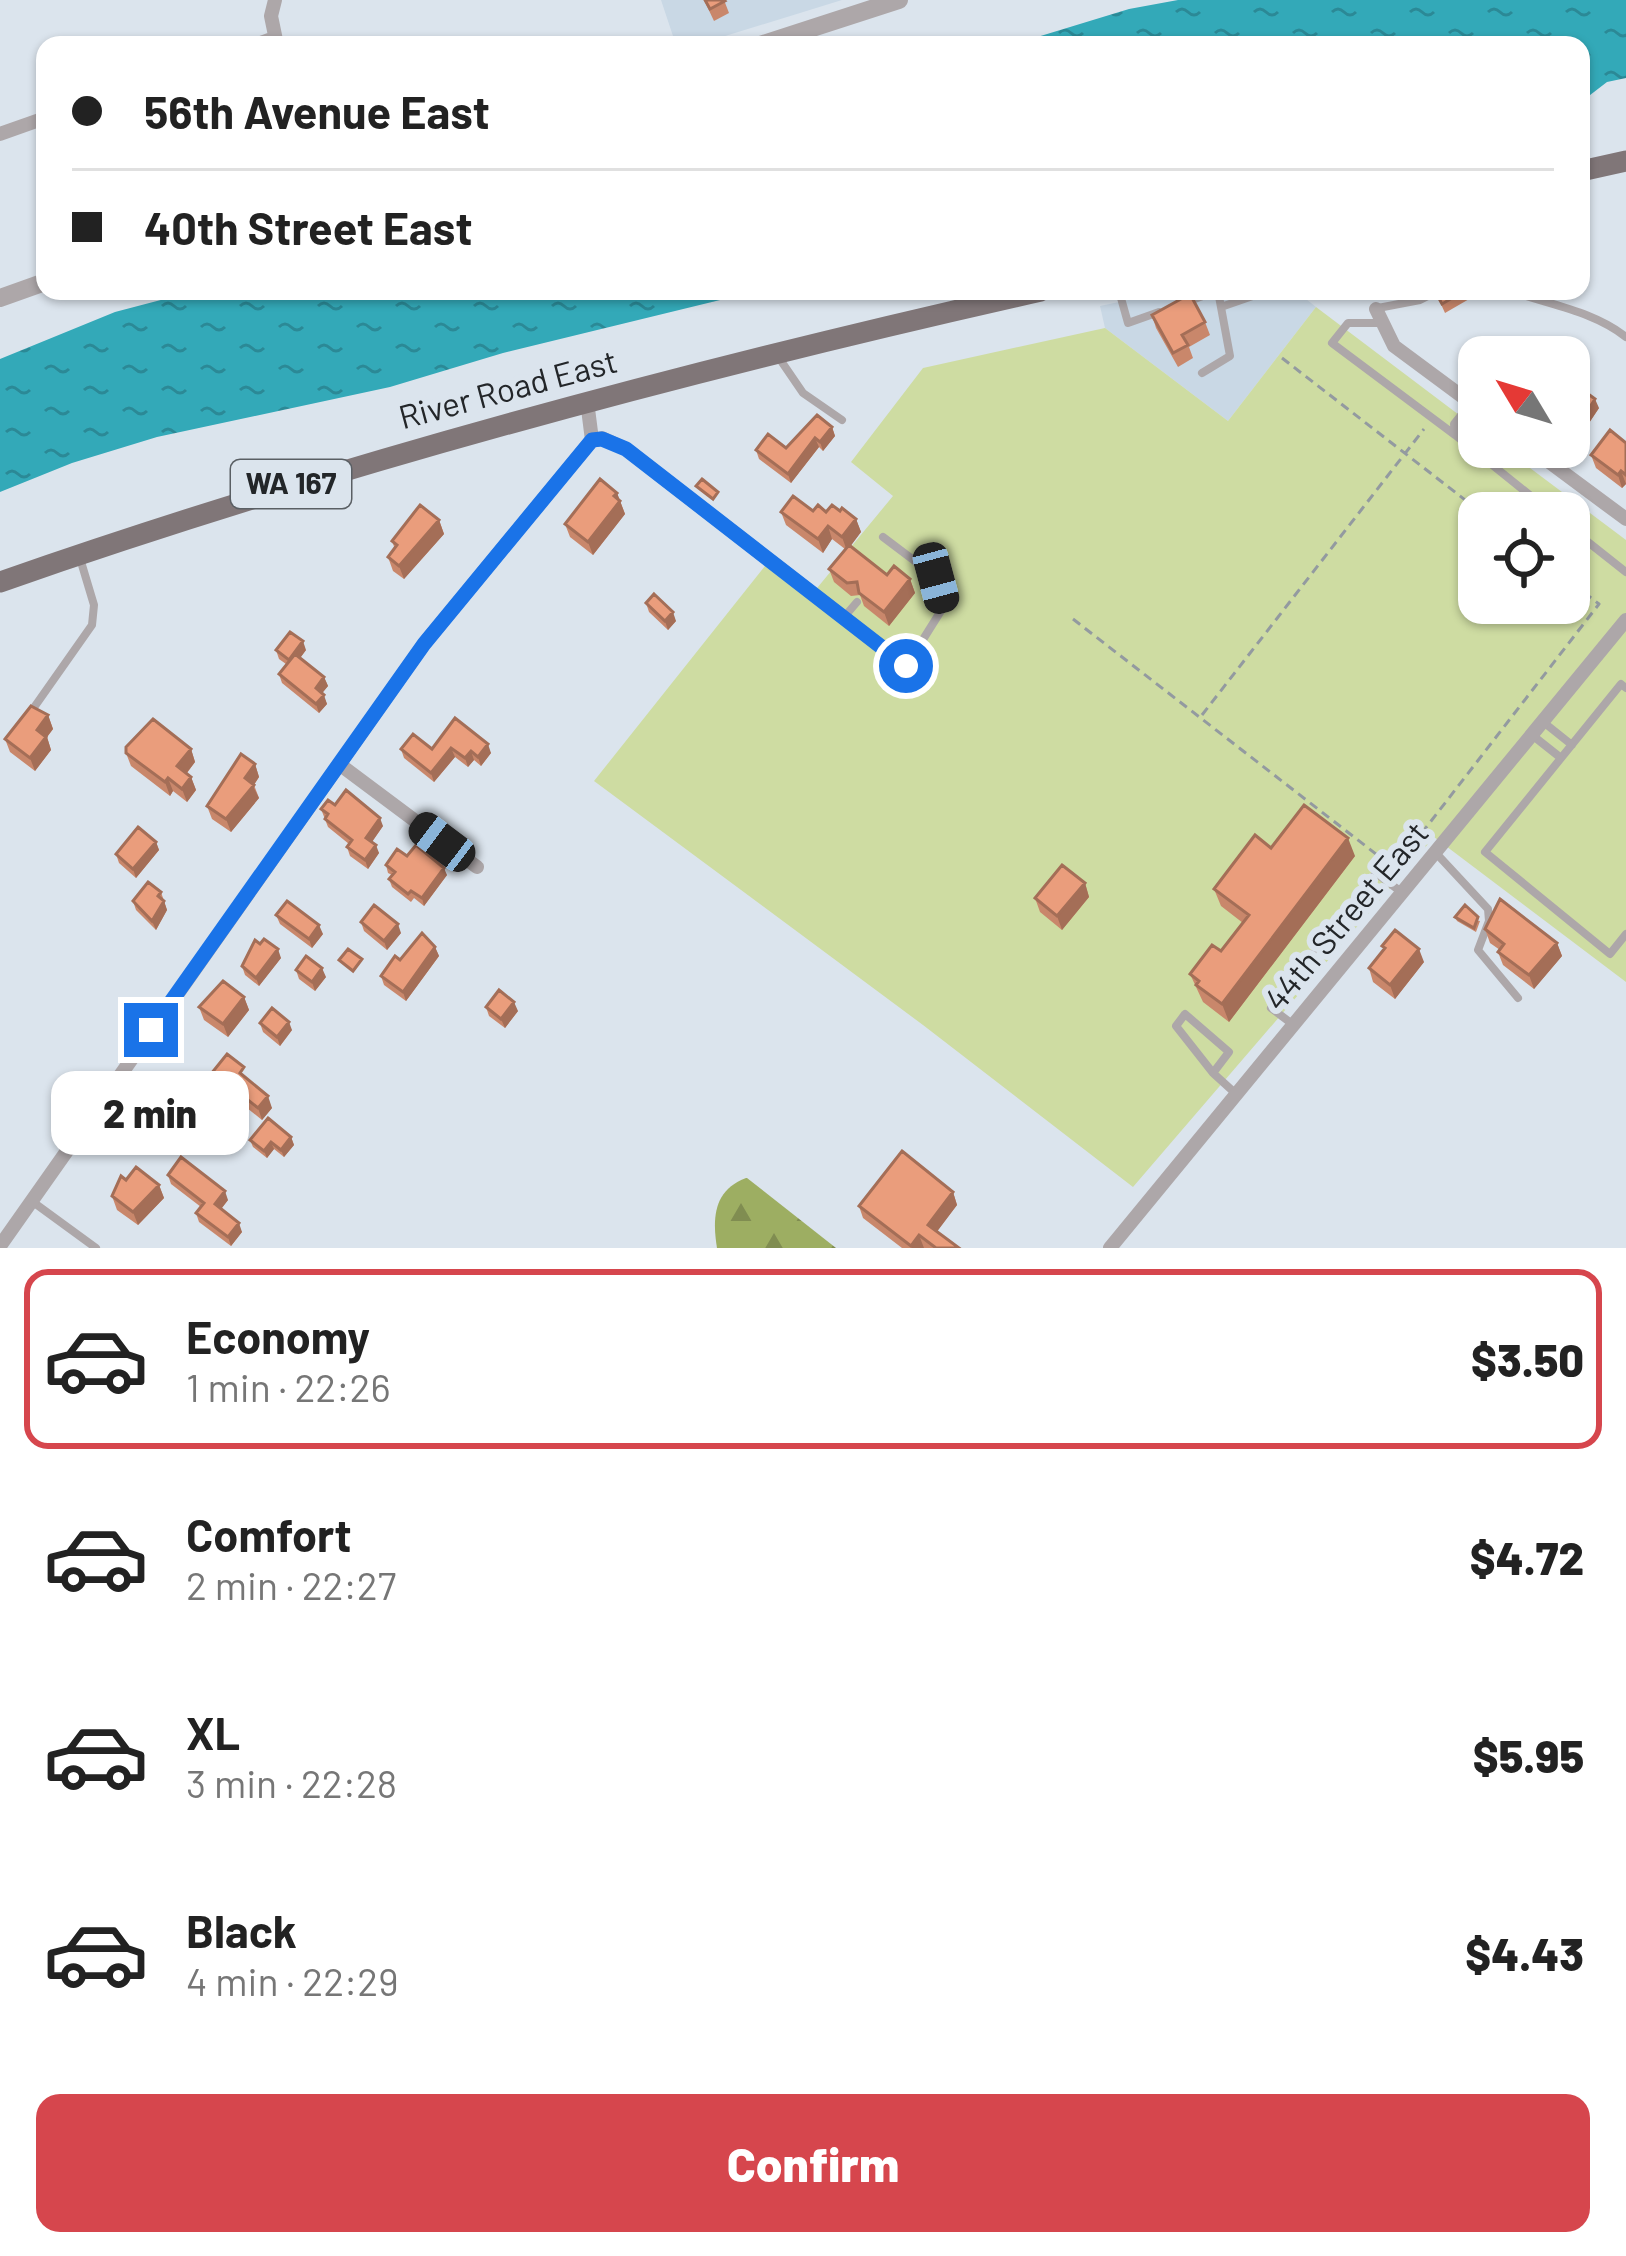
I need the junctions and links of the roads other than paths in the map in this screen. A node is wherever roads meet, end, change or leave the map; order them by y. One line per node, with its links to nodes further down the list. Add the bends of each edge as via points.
1 (274, 0): 3 (street)
2 (899, 0): 4 (street)
3 (275, 36)
4 (788, 36)
5 (36, 121): 6 (street)
6 (0, 134)
7 (1626, 161): 8 (main road)
8 (1590, 169)
9 (36, 285): 10 (street)
10 (0, 298)
11 (1003, 300): 21 (main road, River Road East / WA 167)
12 (1122, 300): 13 (lane, via 1128,323)
13 (1192, 300)
14 (1219, 300): 18 (lane)
15 (1241, 300): 18 (lane)
16 (1418, 300): 19 (lane)
17 (1540, 300): 20 (lane, via 1609,323)
18 (1221, 307): 22 (lane, via 1230,356)
19 (1379, 316): 23 (street, via 1394,346); 27 (lane, via 1348,323 1332,343)
20 (1626, 337)
21 (776, 354): 24 (main road, River Road East / WA 167); 25 (lane, via 803,394)
22 (1202, 373)
23 (1458, 393)
24 (587, 401): 28 (street); 34 (main road, River Road East / WA 167, via 370,460)
25 (842, 420)
26 (1458, 421): 27 (lane)
27 (1455, 435): 30 (lane)
28 (592, 440): 38 (street, via 626,449); 47 (street, via 424,644)
29 (1557, 468): 31 (street)
30 (1526, 492)
31 (1626, 519)
32 (883, 537): 40 (lane, via 936,578 944,606)
33 (1590, 543): 35 (lane)
34 (79, 554): 36 (main road, River Road East / WA 167); 43 (lane, via 92,625)
35 (1626, 572)
36 (0, 581)
37 (857, 602): 38 (lane)
38 (845, 616): 40 (street)
39 (1626, 620): 42 (street, 44th Street East)
40 (906, 666)
41 (1626, 688): 45 (lane, via 1621,684)
42 (1542, 721): 44 (street, 44th Street East); 45 (lane)
43 (19, 728)
44 (1531, 734): 46 (lane); 48 (street, 44th Street East)
45 (1572, 745): 46 (lane)
46 (1561, 758): 51 (lane, via 1485,852 1610,954)
47 (339, 764): 49 (street); 56 (street)
48 (1434, 851): 50 (street, 44th Street East); 52 (lane, via 1488,909 1478,950)
49 (477, 867)
50 (1400, 891): 53 (street, 44th Street East); 53 (lane, via 1376,873 1271,1008)
51 (1626, 934)
52 (1518, 998)
53 (1291, 1023): 55 (street, 44th Street East)
54 (1213, 1073): 54 (lane, via 1176,1026 1185,1014 1229,1052); 55 (lane)
55 (1235, 1093): 59 (street, 44th Street East)
56 (32, 1201): 57 (street); 58 (lane)
57 (0, 1246)
58 (96, 1248)
59 (1110, 1248)

